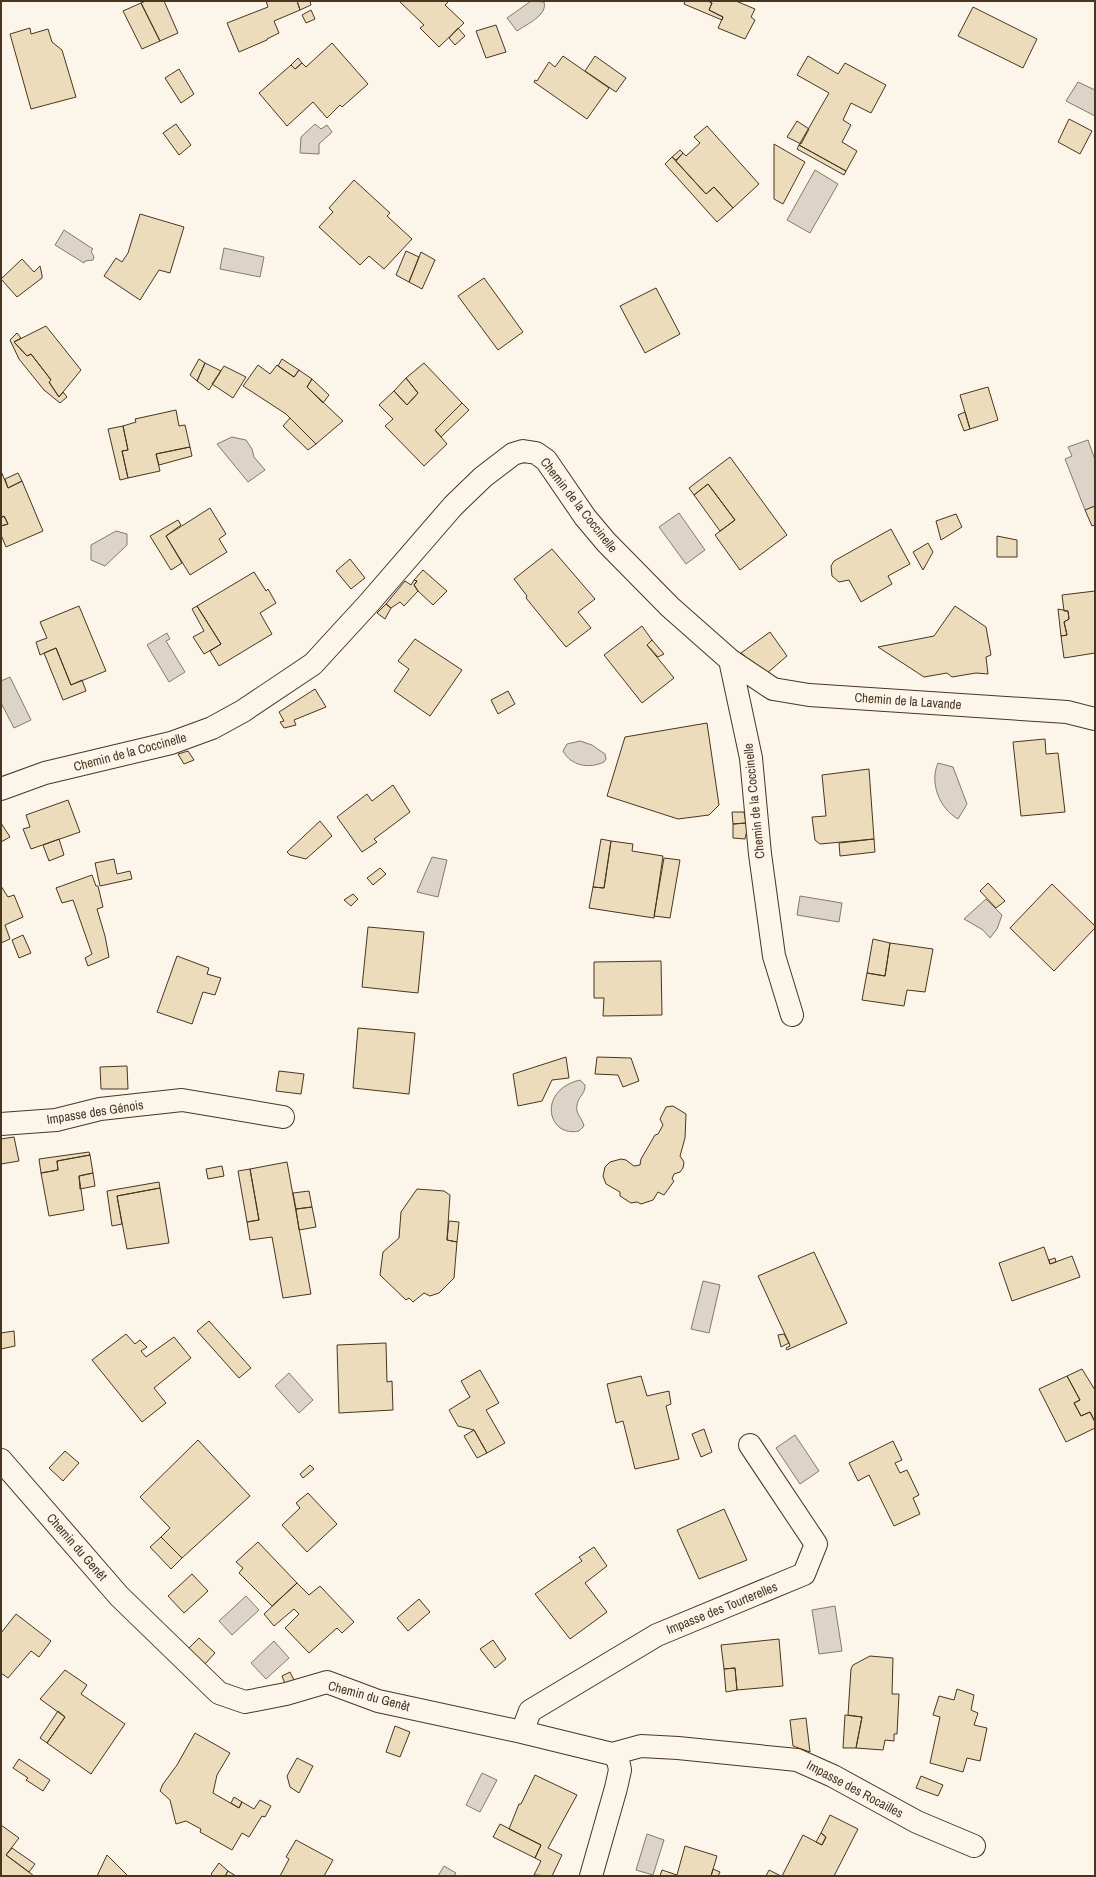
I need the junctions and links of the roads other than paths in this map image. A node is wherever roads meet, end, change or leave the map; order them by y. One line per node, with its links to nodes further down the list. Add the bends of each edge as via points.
1 (730, 660): 2 (street, Chemin de la Lavande, via 773,689 809,694 1066,712); 3 (street, Chemin de la Coccinelle, via 670,607 606,542 585,517 546,460 536,453 523,451 505,458 453,506 313,664 243,711 212,728 171,743 45,773); 4 (street, Chemin de la Coccinelle, via 751,758 760,854 774,956)
2 (1095, 719)
3 (1, 789)
4 (792, 1015)
5 (283, 1116): 6 (street, Impasse des Génois, via 182,1100 100,1109 56,1120)
6 (1, 1124)
7 (750, 1445): 9 (street, Impasse des Tourterelles, via 816,1544 804,1574 657,1635 530,1711)
8 (1, 1460): 9 (street, Chemin du Genêt, via 119,1596 219,1693 245,1702 327,1682 378,1701)
9 (522, 1732): 10 (street, Chemin du Genêt)
10 (612, 1754): 11 (street, Impasse des Rocailles, via 641,1746 797,1760 834,1776 917,1822); 12 (street, via 618,1760 620,1770)
11 (974, 1846)
12 (591, 1876)

